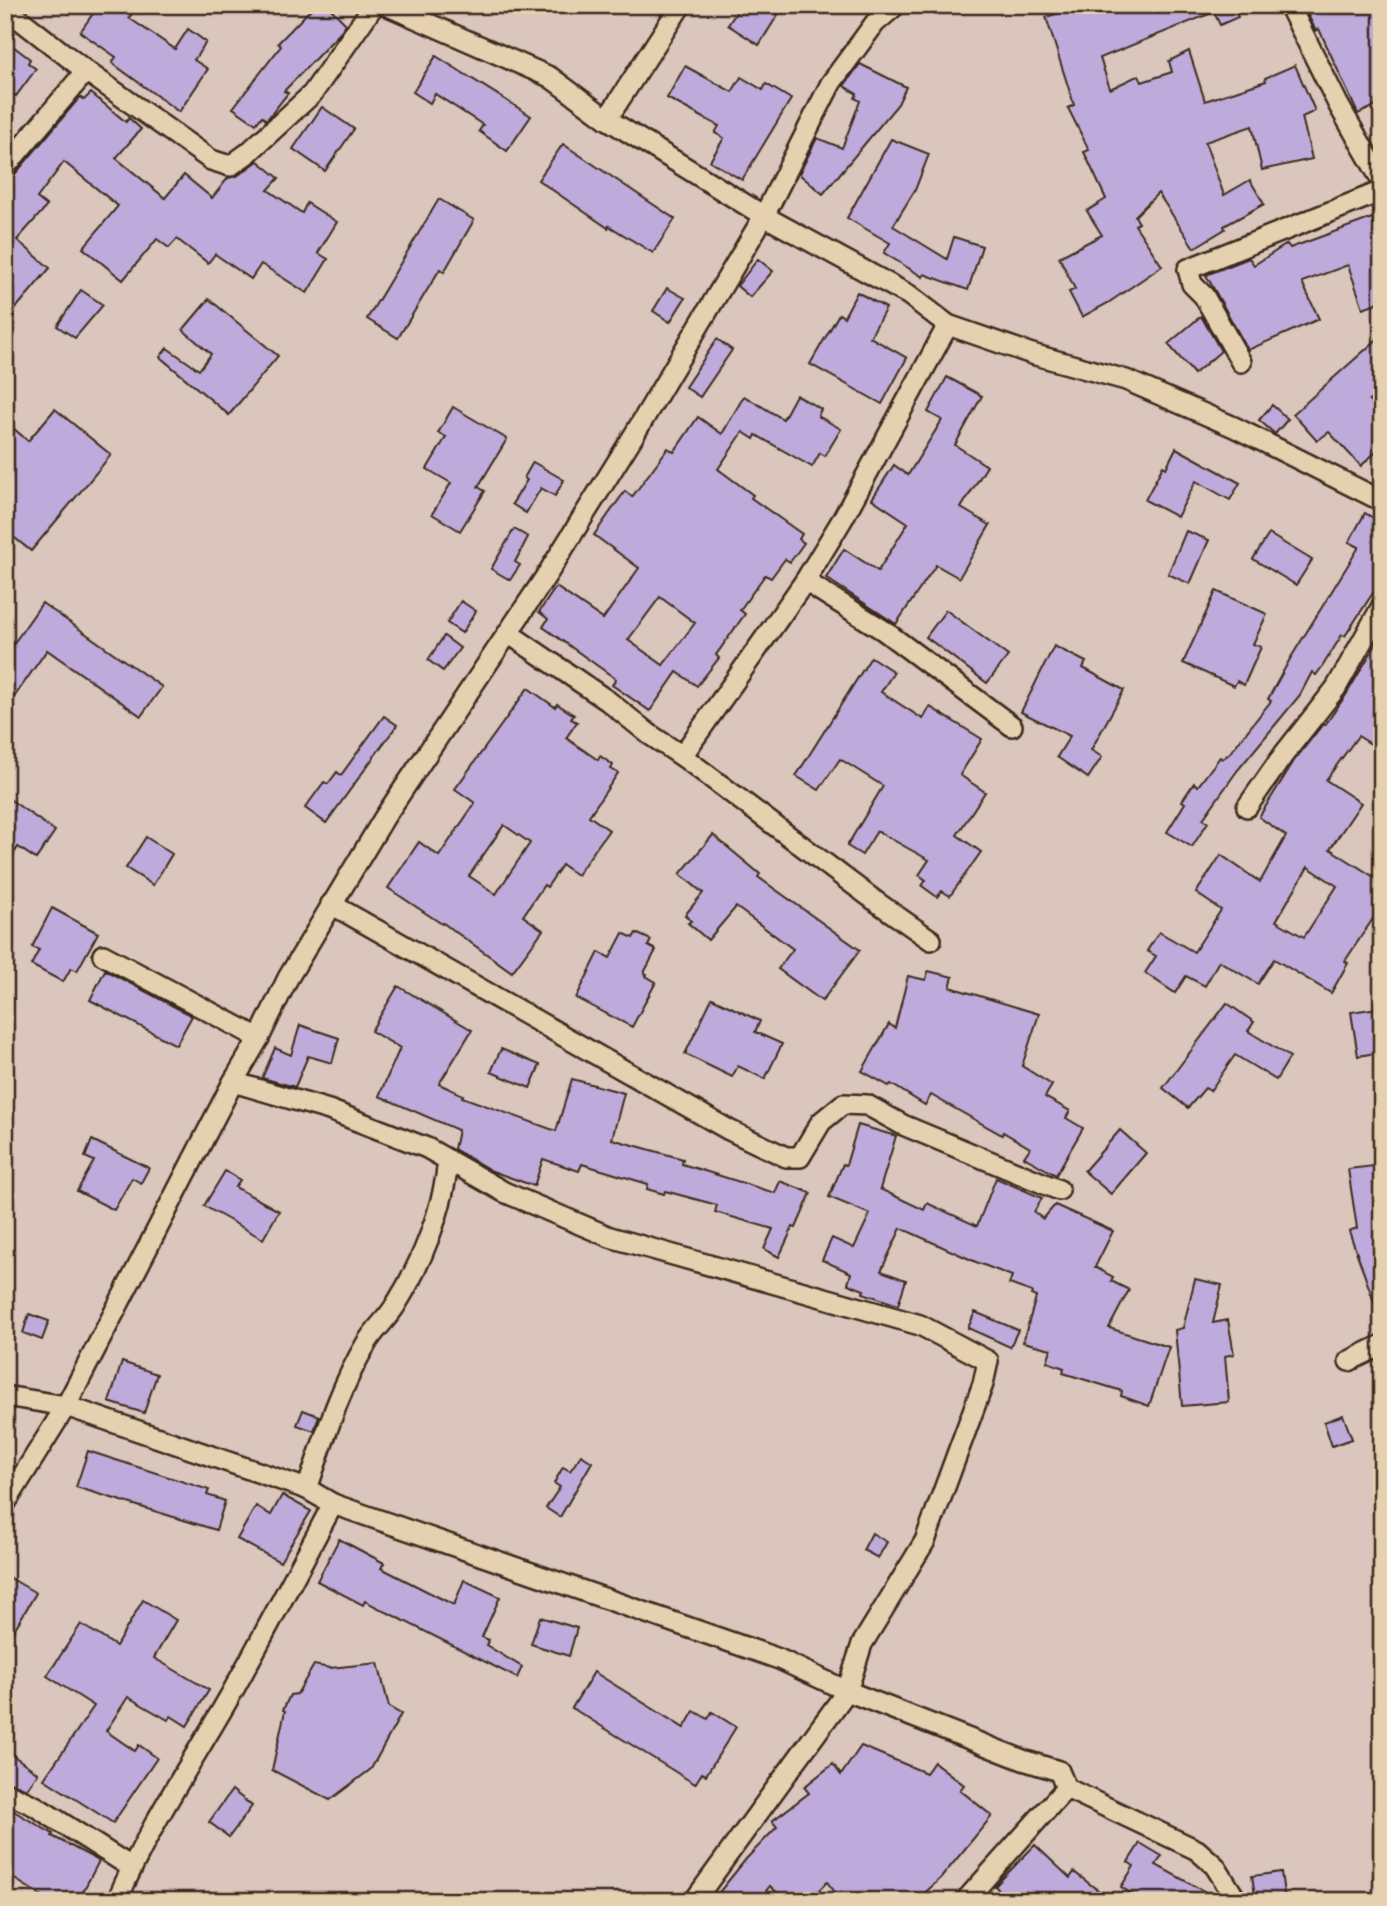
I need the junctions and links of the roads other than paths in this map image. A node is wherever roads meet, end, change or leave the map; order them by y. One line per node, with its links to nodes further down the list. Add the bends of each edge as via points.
1 (374, 5): 7 (street, via 312,94 230,166 211,160)
2 (386, 5): 8 (street, via 550,77)
3 (681, 5): 8 (street)
4 (896, 5): 12 (street, via 875,23 831,83)
5 (1289, 5): 10 (street)
6 (5, 8): 7 (street)
7 (86, 71): 9 (street)
8 (607, 119): 12 (street)
9 (5, 167)
10 (1382, 181)
11 (1382, 191): 14 (street, via 1188,269 1192,285 1204,296)
12 (764, 216): 13 (street, via 909,295); 18 (street, via 634,435)
13 (948, 325): 15 (street, via 1126,380); 16 (street)
14 (1241, 362)
15 (1382, 500)
16 (805, 581): 19 (street, via 883,629); 20 (street)
17 (1382, 607): 21 (street, via 1336,688)
18 (508, 633): 20 (street); 22 (street)
19 (1012, 726)
20 (682, 756): 23 (street)
21 (1247, 807)
22 (331, 904): 25 (street); 28 (street, via 644,1083 786,1157 800,1157 821,1122 843,1104 867,1105)
23 (931, 940)
24 (103, 955): 25 (street)
25 (259, 1038): 26 (street)
26 (233, 1082): 27 (street, via 329,1110); 32 (street)
27 (448, 1160): 33 (street, via 446,1187 414,1271 395,1306 366,1343 343,1388); 36 (street, via 504,1192 610,1237 920,1325 988,1361 925,1541 862,1644)
28 (1059, 1190)
29 (1382, 1345): 30 (street)
30 (1349, 1361)
31 (5, 1396): 32 (street)
32 (66, 1406): 33 (street); 34 (street)
33 (307, 1489): 35 (street)
34 (5, 1504)
35 (333, 1504): 36 (street, via 704,1631); 39 (street)
36 (846, 1691): 37 (street, via 1059,1771); 41 (street)
37 (1066, 1788): 42 (street); 43 (street, via 1197,1850 1215,1866)
38 (5, 1792): 39 (street)
39 (131, 1867): 40 (street)
40 (117, 1901)
41 (694, 1901)
42 (965, 1901)
43 (1237, 1901)

